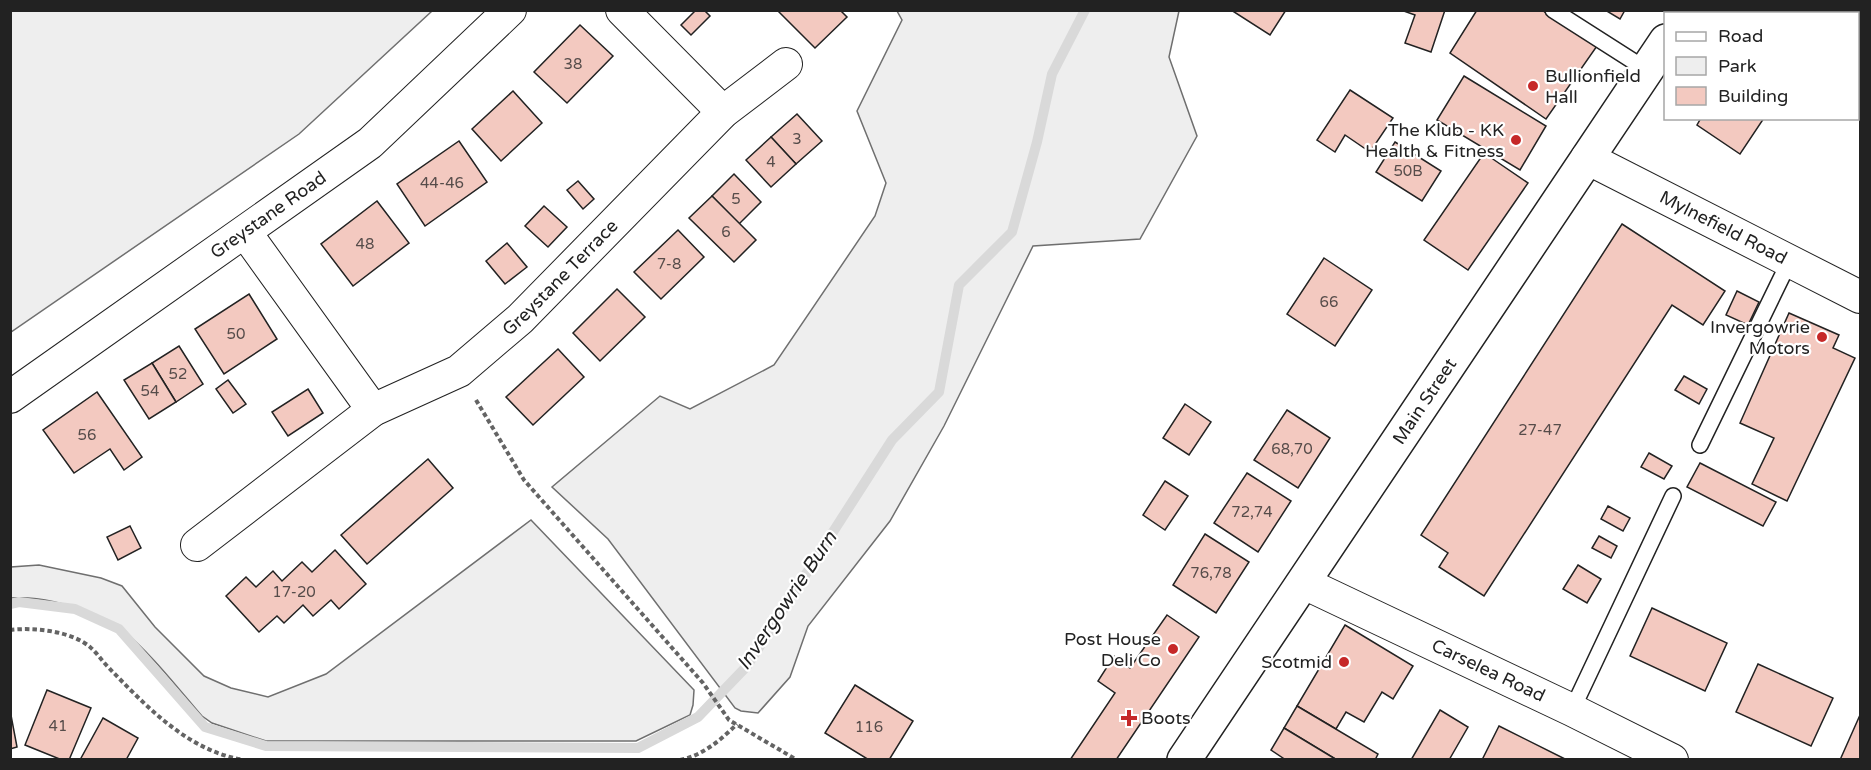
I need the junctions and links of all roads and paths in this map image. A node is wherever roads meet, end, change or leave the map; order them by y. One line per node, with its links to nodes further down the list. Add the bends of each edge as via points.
1 (510, 10): 9 (street, Greystane Road, via 370,143)
2 (622, 10): 7 (street)
3 (1553, 10): 6 (lane)
4 (1664, 44): 6 (street, Main Street)
5 (786, 64): 7 (street, Greystane Terrace)
6 (1647, 70): 8 (street, Main Street)
7 (723, 112): 12 (street, Greystane Terrace, via 520,319)
8 (1587, 158): 10 (street, Mylnefield Road); 18 (street, Main Street)
9 (245, 232): 13 (street, Greystane Road); 14 (street)
10 (1790, 260): 11 (street, Mylnefield Road); 15 (lane)
11 (1860, 297)
12 (459, 372): 14 (street, Greystane Terrace); 21 (path, via 524,480 703,683 729,720)
13 (10, 397)
14 (373, 410): 17 (street, Greystane Terrace)
15 (1700, 445)
16 (1673, 496): 20 (lane)
17 (197, 544)
18 (1304, 583): 20 (street, Carselea Road); 25 (street, Main Street)
19 (10, 630): 22 (path, via 61,633 89,646 151,710 181,733 203,748)
20 (1572, 710): 26 (street, Carselea Road)
21 (737, 724): 23 (path, via 708,748); 24 (path)
22 (244, 759)
23 (680, 759)
24 (797, 759)
25 (1184, 759)
26 (1672, 759)

